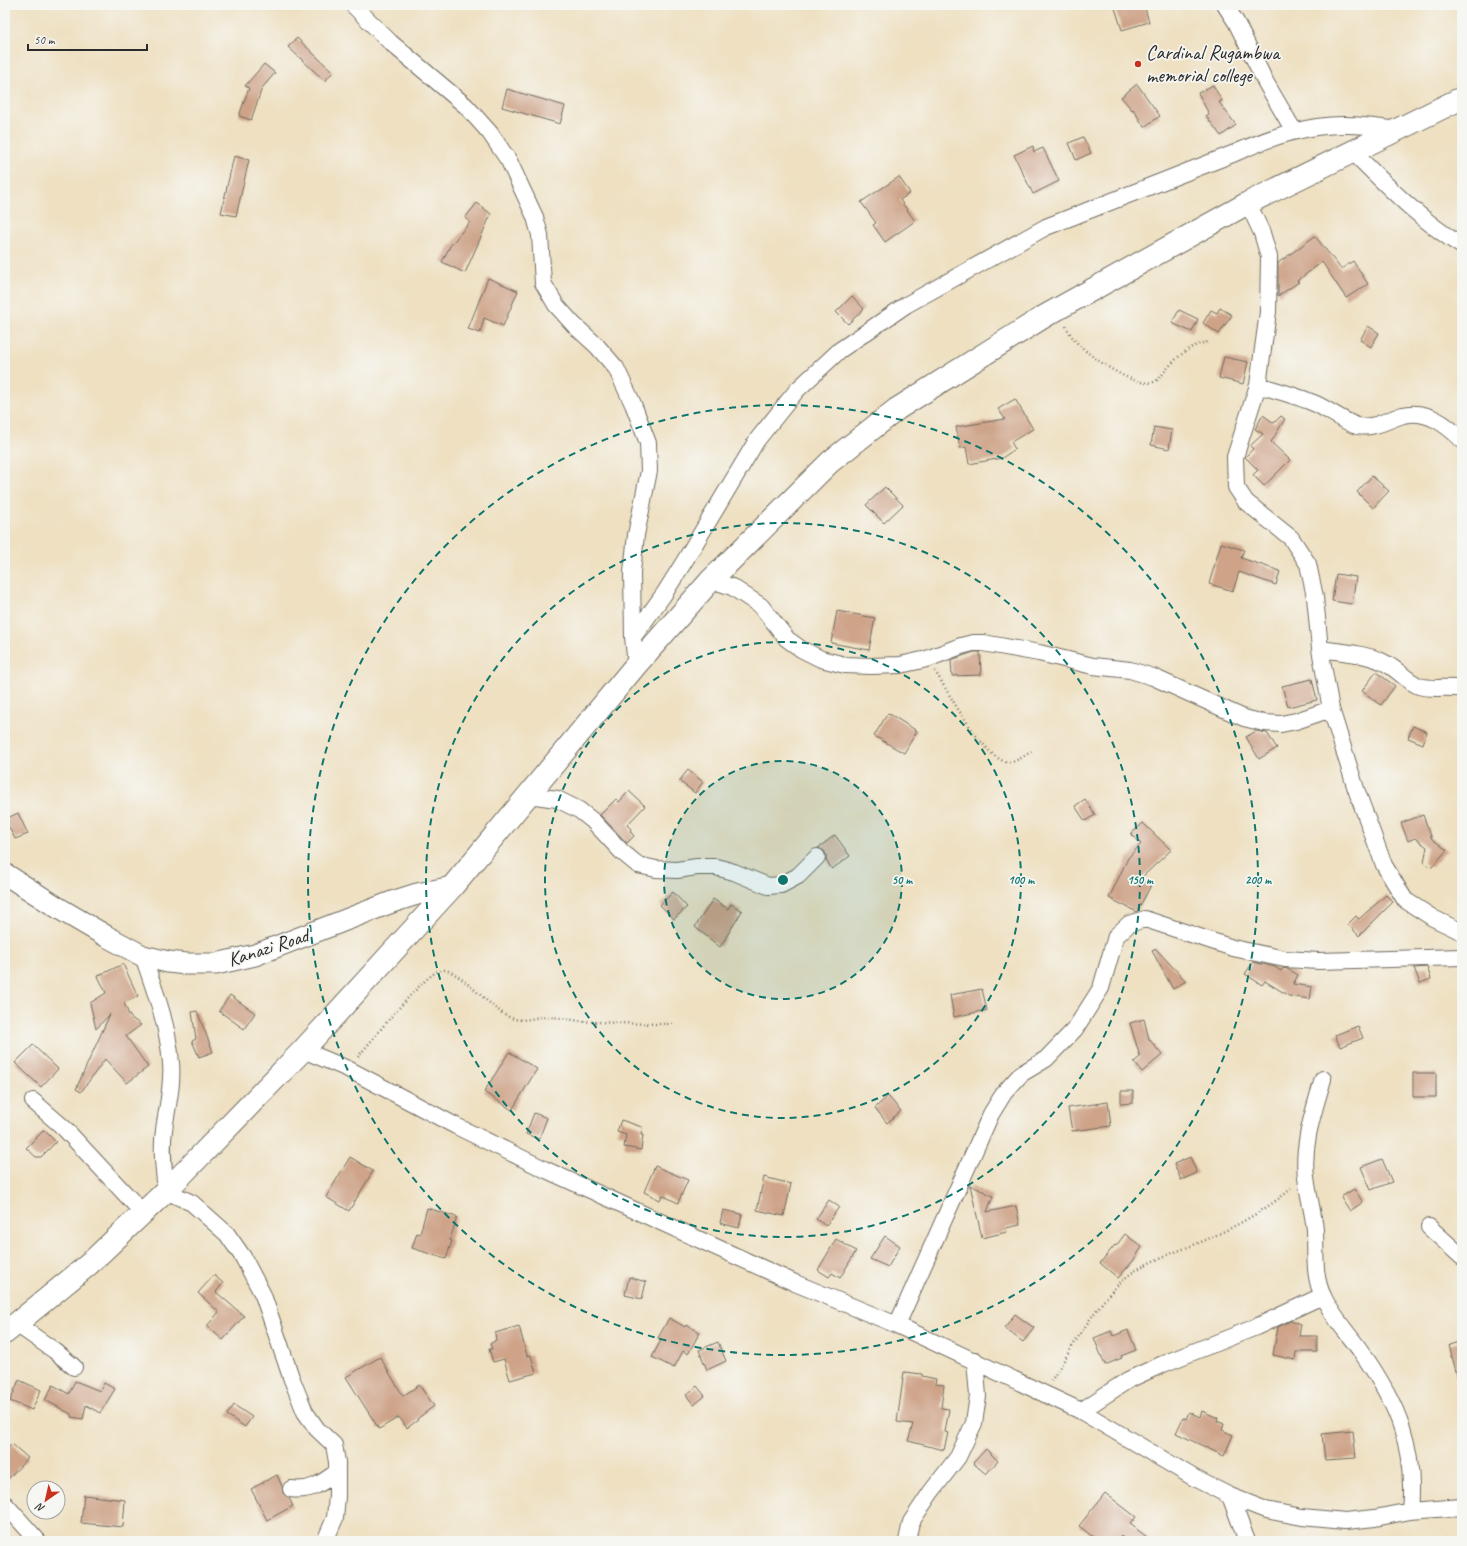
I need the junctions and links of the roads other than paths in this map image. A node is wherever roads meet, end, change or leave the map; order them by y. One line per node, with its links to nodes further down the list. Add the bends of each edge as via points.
1 (353, 5): 12 (street, via 390,42 466,106 490,133 509,161 535,217 540,236 543,283 556,305 616,368 633,404 648,443 649,471 636,536 632,572)
2 (1225, 5): 5 (street)
3 (1462, 98): 4 (highway)
4 (1397, 130): 5 (street, via 1349,124 1312,126); 6 (highway)
5 (1294, 131): 12 (street, via 1265,140 1046,227 906,305 840,350 797,390 757,440 680,569)
6 (1353, 152): 7 (highway); 8 (street, via 1414,210)
7 (1248, 203): 9 (street, via 1270,257 1268,312); 11 (highway, via 1058,309 897,408 830,462)
8 (1462, 246)
9 (1258, 386): 10 (street, via 1316,404 1355,425 1368,427 1404,415 1423,414 1438,421); 13 (street, via 1235,457 1236,487 1246,502 1291,538 1308,564 1315,597)
10 (1462, 440)
11 (711, 580): 14 (highway); 16 (street, via 732,587 761,606 787,639 801,650 844,665 900,665 927,659 961,646 983,643 1093,666 1130,670 1153,677 1244,718 1264,723 1281,724 1296,721)
12 (633, 637): 14 (street)
13 (1320, 649): 15 (street, via 1382,661 1420,686); 16 (street)
14 (636, 665): 17 (highway)
15 (1462, 689)
16 (1330, 709): 21 (street, via 1384,865 1405,900)
17 (528, 795): 18 (street, via 557,800 580,810 638,865 656,869 677,870 716,866 768,886 781,885 798,876); 20 (highway)
18 (817, 857)
19 (5, 874): 22 (main road, Kanazi Road)
20 (452, 887): 22 (main road, Kanazi Road, via 392,902 255,955 216,964 174,963); 24 (highway)
21 (1462, 932)
22 (143, 956): 27 (street, via 162,1011 171,1063 171,1091 164,1131)
23 (1462, 956): 32 (street, via 1319,961 1285,958 1233,948 1146,919 1129,924 1116,936 1102,988 1075,1029 1046,1059 1021,1074 1004,1093 991,1114)
24 (303, 1050): 27 (highway); 32 (street, via 348,1069 544,1169 795,1283)
25 (1324, 1079): 31 (street, via 1308,1131 1305,1154 1306,1177 1312,1202 1316,1278)
26 (33, 1101): 28 (street, via 64,1128)
27 (166, 1191): 28 (highway); 37 (street, via 198,1208 227,1234 243,1257 263,1295 290,1377 305,1412 317,1429 334,1445)
28 (143, 1213): 33 (highway, via 88,1265)
29 (1429, 1226): 30 (street)
30 (1462, 1257)
31 (1322, 1296): 36 (street, via 1256,1327 1128,1380); 42 (street, via 1384,1387 1398,1416 1406,1438 1410,1463)
32 (897, 1325): 34 (street)
33 (10, 1328): 35 (street)
34 (975, 1360): 36 (street); 45 (street, via 978,1396 974,1423 958,1458 930,1492 912,1522)
35 (74, 1367)
36 (1082, 1411): 39 (street, via 1196,1479)
37 (337, 1472): 38 (street, via 317,1486 300,1491); 44 (street, via 335,1518)
38 (291, 1489)
39 (1230, 1496): 42 (street, via 1273,1511 1345,1521); 46 (street)
40 (5, 1504): 43 (street)
41 (1462, 1507): 42 (street)
42 (1410, 1512)
43 (38, 1541)
44 (325, 1541)
45 (907, 1541)
46 (1247, 1541)

